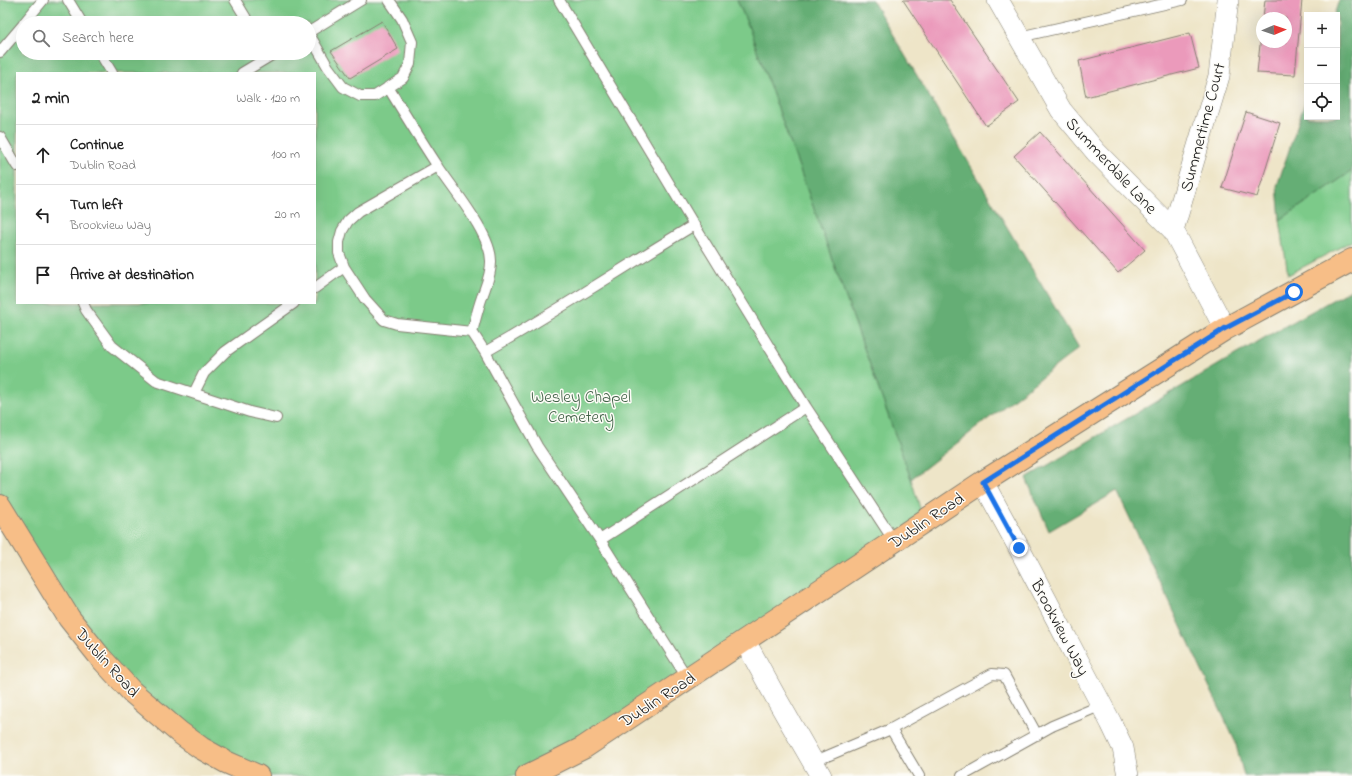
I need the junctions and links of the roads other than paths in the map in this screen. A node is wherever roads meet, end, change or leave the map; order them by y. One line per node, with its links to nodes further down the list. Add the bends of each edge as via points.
1 (43, 0): 10 (lane)
2 (68, 0): 11 (lane)
3 (235, 0): 12 (lane)
4 (361, 0): 13 (lane)
5 (389, 0): 22 (lane, via 402,19 412,42 410,64 403,78)
6 (559, 0): 26 (lane)
7 (998, 0): 15 (street, Summerdale Lane)
8 (1182, 0): 15 (lane)
9 (1228, 0): 27 (street, Summertime Court, via 1219,76)
10 (30, 16)
11 (78, 16)
12 (245, 16)
13 (316, 29)
14 (16, 33): 17 (lane)
15 (1019, 37): 27 (street, Summerdale Lane, via 1061,110 1096,152)
16 (316, 46): 22 (lane, via 343,87 360,96 375,96)
17 (0, 52)
18 (104, 60): 20 (lane)
19 (261, 60): 21 (lane)
20 (111, 72)
21 (243, 72)
22 (388, 87): 25 (lane)
23 (0, 138): 24 (lane)
24 (16, 164)
25 (438, 166): 29 (lane, via 348,220 339,242); 34 (lane, via 485,238 492,261)
26 (694, 225): 35 (lane, via 539,322); 37 (lane)
27 (1173, 230): 33 (street, Summerdale Lane)
28 (1352, 260): 33 (main road, Dublin Road)
29 (344, 267): 30 (lane); 34 (lane, via 365,299 384,320 396,324)
30 (316, 287)
31 (83, 304): 36 (lane, via 112,346 156,381)
32 (293, 304): 36 (lane, via 225,352 204,373)
33 (1224, 329): 39 (main road, Dublin Road)
34 (472, 332): 35 (lane)
35 (485, 352): 41 (lane, via 537,446)
36 (194, 392): 38 (lane, via 250,412)
37 (806, 407): 41 (lane); 42 (lane)
38 (276, 418)
39 (983, 482): 42 (main road, Dublin Road); 45 (street, Brookview Way)
40 (0, 506): 49 (main road, Dublin Road, via 69,618 132,692 201,748)
41 (600, 540): 44 (lane)
42 (894, 541): 43 (main road, Dublin Road)
43 (745, 641): 44 (main road, Dublin Road); 48 (street)
44 (688, 679): 50 (main road, Dublin Road, via 583,748)
45 (1102, 705): 47 (lane); 53 (street, Brookview Way, via 1123,748)
46 (891, 729): 47 (lane, via 992,674 1004,675); 48 (lane); 51 (lane)
47 (1037, 735): 52 (lane)
48 (817, 769)
49 (258, 776)
50 (527, 776)
51 (919, 776)
52 (962, 776)
53 (1128, 776)

